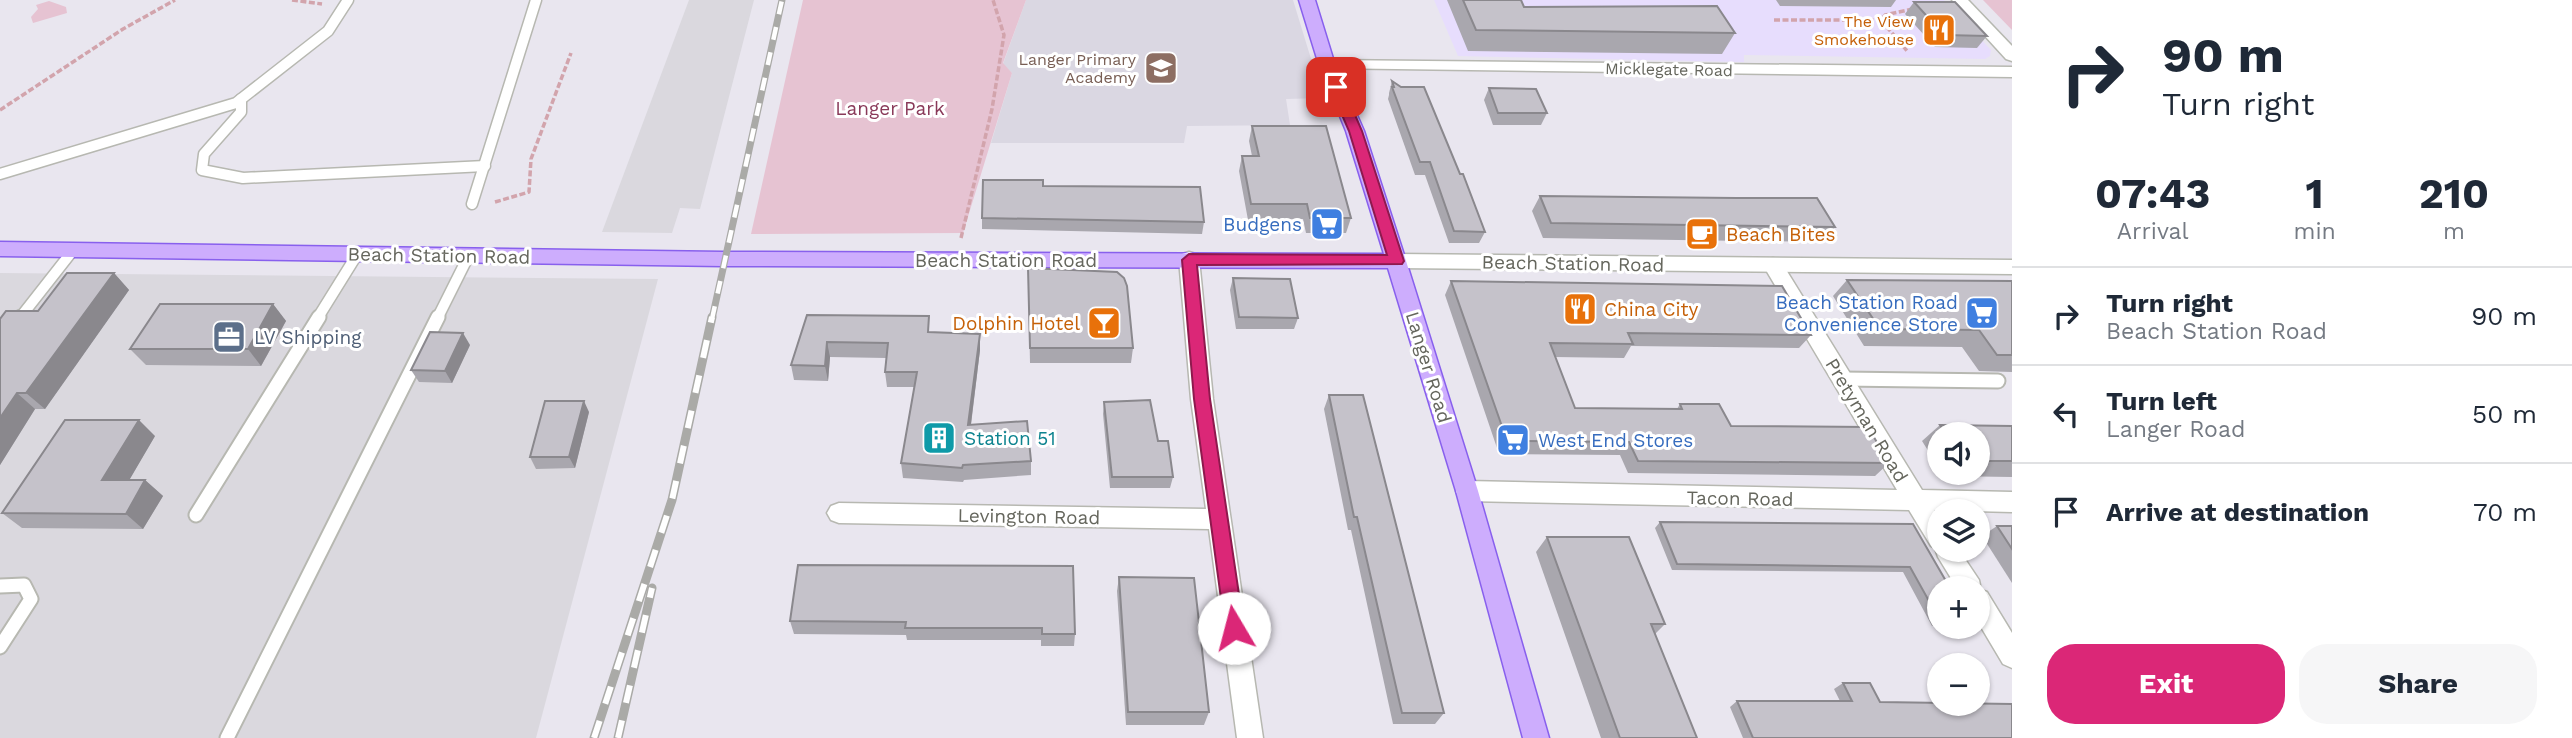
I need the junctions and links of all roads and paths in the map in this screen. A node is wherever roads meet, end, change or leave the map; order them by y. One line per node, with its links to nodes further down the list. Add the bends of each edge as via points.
1 (175, 0): 16 (path)
2 (348, 0): 15 (lane, via 328,31)
3 (536, 0): 17 (lane)
4 (993, 0): 24 (path, via 1004,35 992,109)
5 (1307, 0): 12 (main road, Langer Road)
6 (1960, 0): 11 (street)
7 (1917, 9): 9 (path, via 1899,10)
8 (1774, 20): 9 (path)
9 (1881, 20): 13 (path)
10 (571, 54): 19 (path, via 531,159 528,192)
11 (2012, 55)
12 (1327, 65): 13 (street, Micklegate Road); 26 (main road, Langer Road, via 1355,131)
13 (1925, 71): 14 (street, Micklegate Road)
14 (2012, 72)
15 (241, 99): 17 (lane, via 241,112 204,154 202,170 243,178); 18 (lane)
16 (0, 110)
17 (485, 166): 19 (lane)
18 (0, 174)
19 (472, 204)
20 (0, 249): 21 (main road, Beach Station Road)
21 (74, 249): 22 (main road, Beach Station Road); 29 (lane)
22 (358, 254): 23 (main road, Beach Station Road); 36 (lane)
23 (469, 255): 24 (main road, Beach Station Road); 43 (lane)
24 (956, 260): 25 (main road, Beach Station Road)
25 (1189, 260): 26 (main road, Beach Station Road); 37 (street)
26 (1396, 261): 27 (street, Beach Station Road); 32 (main road, Langer Road)
27 (1773, 265): 28 (street, Beach Station Road); 30 (street, Pretyman Road)
28 (2012, 267)
29 (0, 343)
30 (1842, 379): 31 (lane); 33 (street, Pretyman Road)
31 (1998, 381)
32 (1467, 491): 33 (street, Tacon Road); 45 (main road, Langer Road)
33 (1916, 502): 34 (street, Tacon Road); 38 (street, Pretyman Road)
34 (2012, 502)
35 (839, 513): 37 (street, Levington Road)
36 (196, 515)
37 (1219, 519): 44 (street)
38 (1927, 520)
39 (0, 586): 41 (lane, via 24,585 31,599)
40 (1990, 620): 42 (street)
41 (0, 647)
42 (2012, 656)
43 (227, 738)
44 (1250, 738)
45 (1536, 738)

